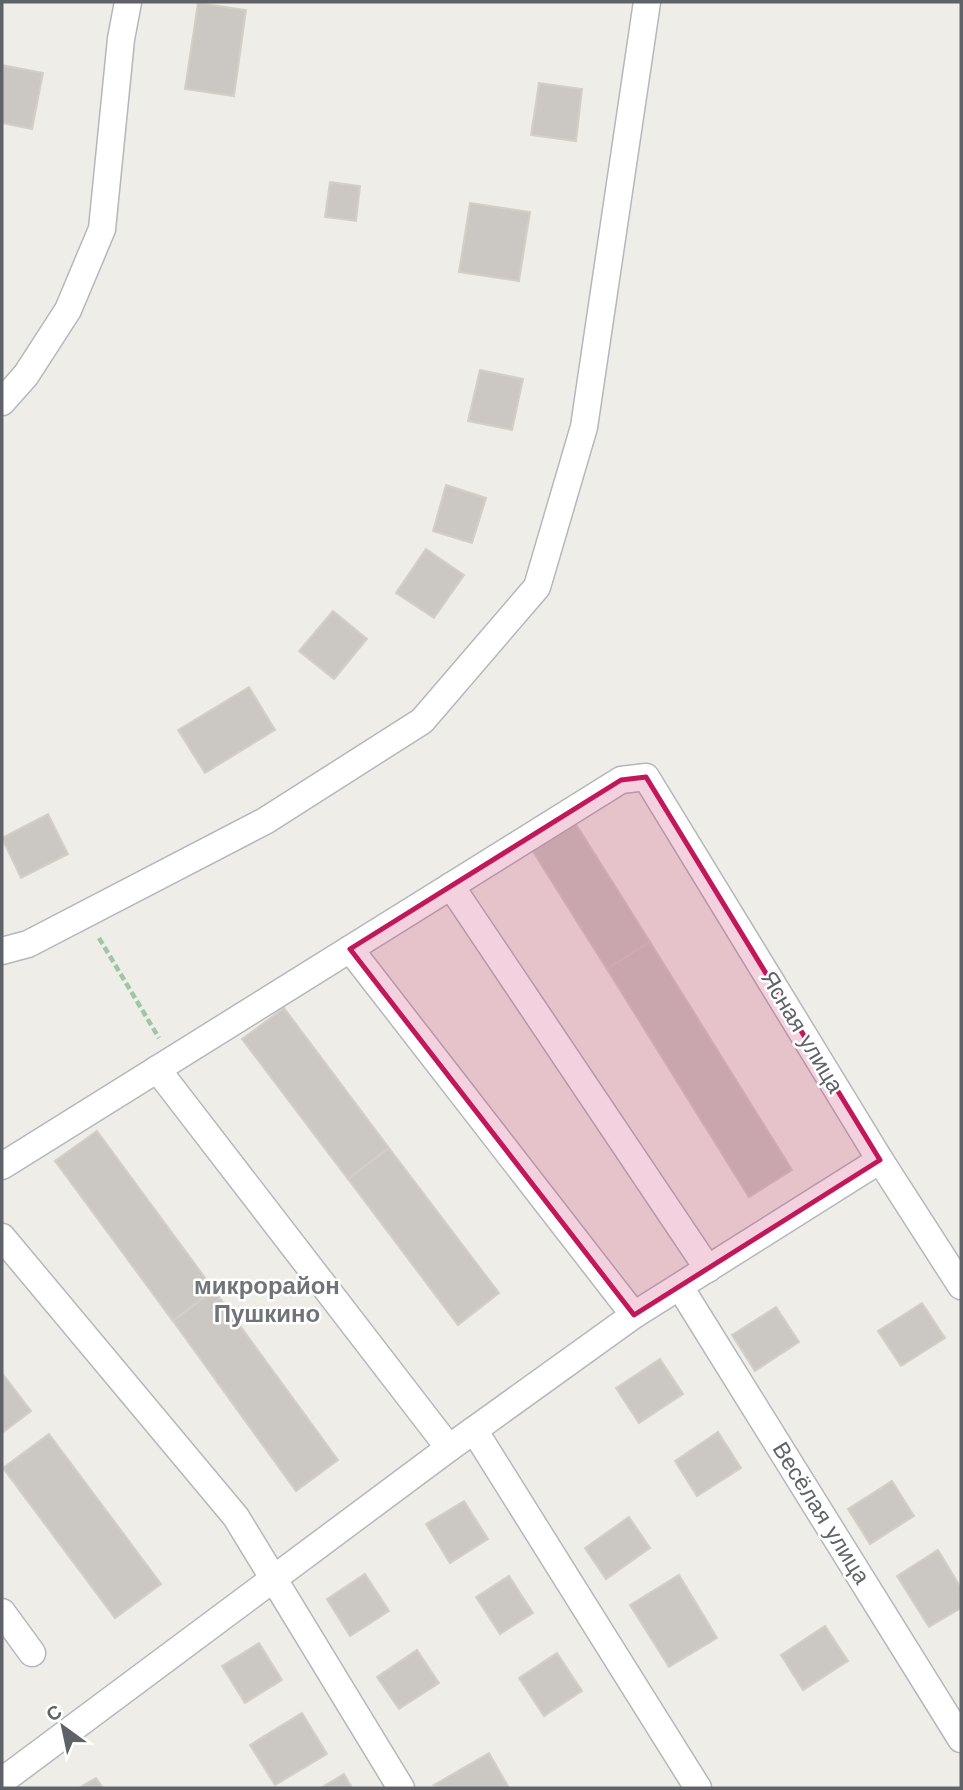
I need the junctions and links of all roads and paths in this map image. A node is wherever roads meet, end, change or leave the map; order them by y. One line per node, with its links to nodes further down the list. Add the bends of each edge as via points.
1 (128, 2): 3 (street, via 102,229 68,310 26,375)
2 (647, 2): 5 (street, via 584,427 537,587 422,721 265,821)
3 (2, 402)
4 (451, 886): 6 (street); 9 (street, Ясная улица, via 621,780 646,776); 12 (street)
5 (85, 914): 7 (street, via 28,944); 8 (path)
6 (350, 950): 8 (street); 15 (street)
7 (2, 951)
8 (165, 1064): 10 (street); 17 (street)
9 (880, 1160): 12 (street); 13 (street, Ясная улица)
10 (2, 1166)
11 (2, 1237): 18 (street, via 236,1517)
12 (708, 1269): 14 (street)
13 (961, 1286)
14 (680, 1287): 15 (street); 21 (street, Весёлая улица)
15 (634, 1315): 16 (street)
16 (474, 1430): 17 (street); 24 (street)
17 (449, 1448): 18 (street)
18 (274, 1579): 22 (street); 23 (street)
19 (2, 1612): 20 (street)
20 (32, 1653)
21 (958, 1726)
22 (2, 1781)
23 (401, 1788)
24 (698, 1788)

